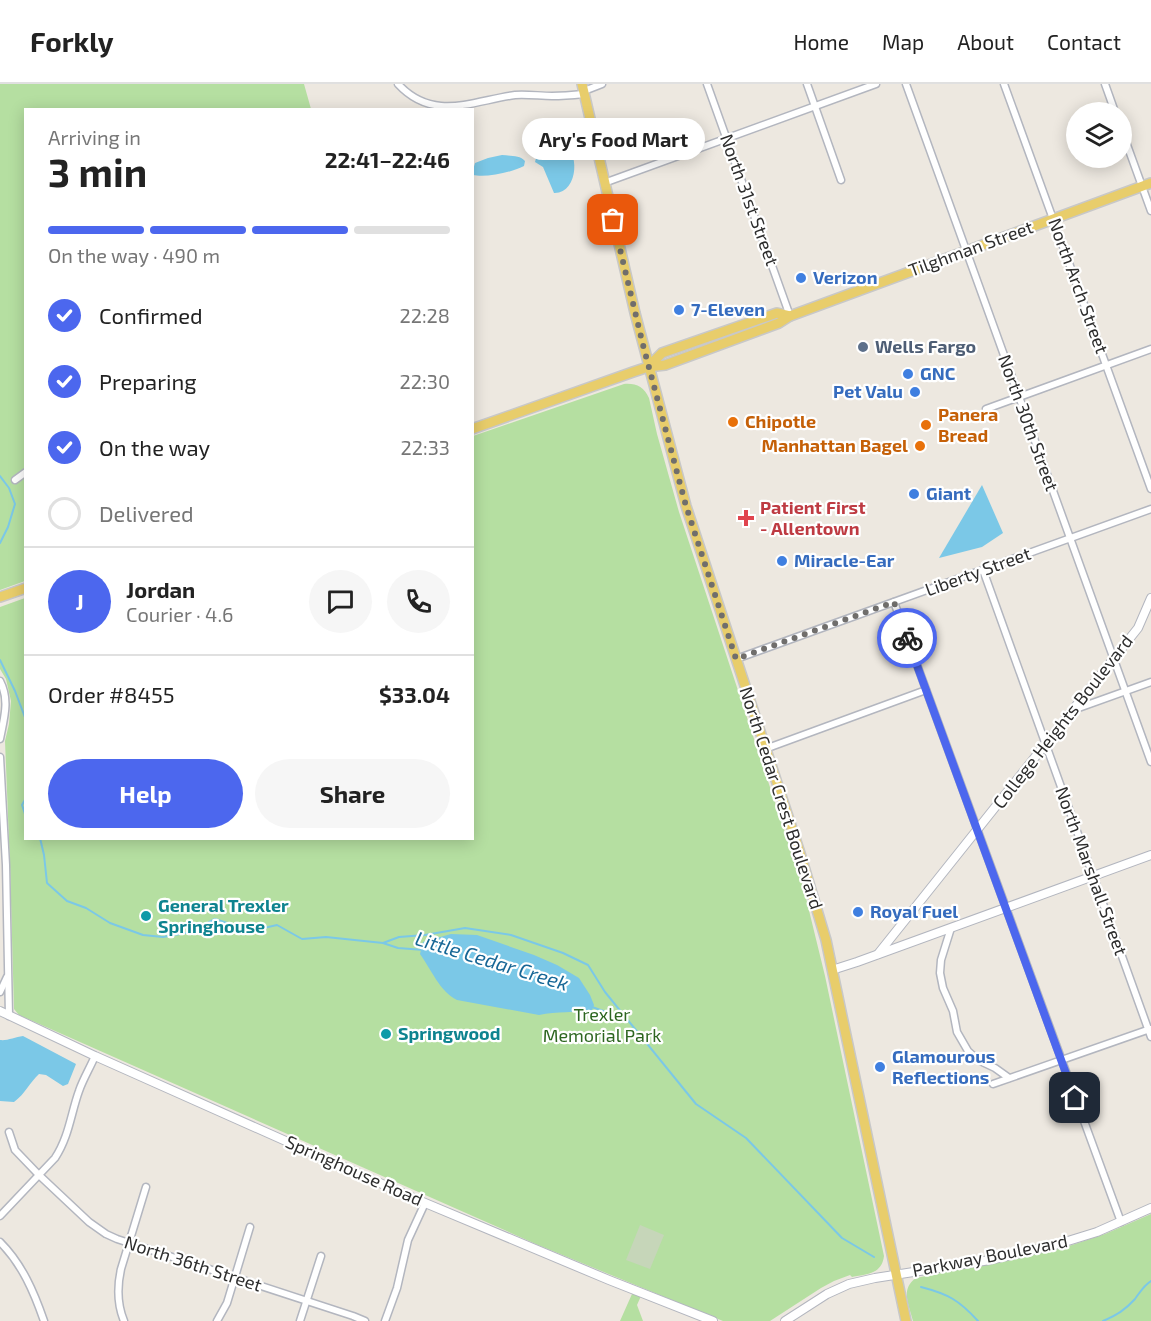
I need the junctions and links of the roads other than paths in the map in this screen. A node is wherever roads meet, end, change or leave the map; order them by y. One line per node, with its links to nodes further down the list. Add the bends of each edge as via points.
1 (398, 84): 11 (street)
2 (602, 84): 9 (street)
3 (707, 84): 13 (street, North 31st Street)
4 (807, 84): 12 (street)
5 (876, 84): 12 (street)
6 (906, 84): 20 (street, North 30th Street)
7 (1004, 84): 19 (street, North Arch Street)
8 (1105, 84): 10 (street)
9 (583, 90): 11 (street, via 554,96 517,95 451,107); 16 (main road, North Cedar Crest Boulevard)
10 (1111, 102)
11 (424, 106)
12 (815, 106): 13 (street); 15 (street)
13 (726, 138): 16 (street); 21 (street, North 31st Street)
14 (1132, 153): 17 (street)
15 (841, 180)
16 (604, 183): 24 (main road, North Cedar Crest Boulevard)
17 (1146, 184): 18 (street); 19 (main road, Tilghman Street)
18 (1151, 211)
19 (1053, 218): 20 (main road, Tilghman Street); 23 (street, North Arch Street)
20 (965, 251): 21 (main road, Tilghman Street); 25 (street, North 30th Street)
21 (790, 316): 24 (main road, Tilghman Street, via 716,347)
22 (1151, 349): 23 (street)
23 (1106, 365): 25 (street); 30 (street, North Arch Street)
24 (648, 367): 27 (main road, Tilghman Street); 39 (main road, North Cedar Crest Boulevard, via 686,506)
25 (1019, 397): 26 (street); 32 (street, North 30th Street)
26 (986, 409)
27 (474, 428)
28 (24, 473): 29 (street)
29 (15, 480)
30 (1151, 489)
31 (1151, 509): 32 (street, Liberty Street)
32 (1070, 538): 33 (street, Liberty Street); 38 (street, North 30th Street)
33 (982, 570): 37 (street, Liberty Street); 46 (street, North Marshall Street)
34 (24, 589): 35 (main road)
35 (0, 597)
36 (1151, 598): 38 (street, College Heights Boulevard, via 1138,628)
37 (894, 602): 39 (street, Liberty Street); 42 (street)
38 (1114, 658): 43 (street, North 30th Street); 44 (street, College Heights Boulevard)
39 (736, 659): 47 (main road, North Cedar Crest Boulevard)
40 (0, 681): 45 (street, via 6,705)
41 (1151, 682): 43 (street)
42 (926, 690): 47 (street); 50 (street)
43 (1125, 691): 44 (street); 49 (street, North 30th Street)
44 (1072, 710): 46 (street, College Heights Boulevard)
45 (0, 739)
46 (1045, 744): 50 (street, College Heights Boulevard); 52 (street, North Marshall Street)
47 (765, 749): 58 (main road, North Cedar Crest Boulevard, via 809,883)
48 (0, 758): 59 (street)
49 (1151, 762)
50 (977, 830): 53 (street); 55 (street, College Heights Boulevard)
51 (1151, 855): 52 (street)
52 (1093, 876): 53 (street); 63 (street, North Marshall Street)
53 (1006, 908): 54 (street); 65 (street)
54 (951, 928): 56 (street); 66 (street, via 940,973 957,1032 978,1060)
55 (895, 933): 56 (street, via 903,939); 57 (street, College Heights Boulevard)
56 (917, 940): 57 (street)
57 (878, 954): 58 (street)
58 (832, 970): 79 (main road, North Cedar Crest Boulevard)
59 (8, 976): 60 (street); 62 (street)
60 (0, 992)
61 (0, 1011): 62 (street, Springhouse Road)
62 (9, 1016): 64 (street, Springhouse Road)
63 (1150, 1032): 65 (street)
64 (95, 1056): 69 (street, via 79,1090 65,1140); 71 (street, Springhouse Road)
65 (1061, 1060): 66 (street); 74 (street)
66 (1009, 1078): 67 (street)
67 (993, 1084)
68 (9, 1132): 69 (street, North 36th Street, via 15,1150)
69 (39, 1175): 73 (street); 77 (street, North 36th Street, via 98,1229)
70 (147, 1187): 77 (street)
71 (425, 1203): 87 (street, via 408,1240); 88 (street, Springhouse Road)
72 (1151, 1208): 74 (street, Parkway Boulevard)
73 (0, 1216)
74 (1121, 1222): 79 (street, Parkway Boulevard, via 1018,1254)
75 (250, 1227): 80 (street)
76 (0, 1242): 82 (street, via 28,1281)
77 (129, 1243): 80 (street, North 36th Street); 83 (street, via 118,1280)
78 (321, 1256): 81 (street)
79 (896, 1275): 89 (street, Parkway Boulevard, via 863,1280 835,1290); 90 (main road, North Cedar Crest Boulevard)
80 (235, 1277): 81 (street, North 36th Street); 84 (street)
81 (307, 1300): 85 (street); 86 (street, North 36th Street)
82 (44, 1321)
83 (124, 1321)
84 (217, 1321)
85 (300, 1321)
86 (365, 1321)
87 (385, 1321)
88 (713, 1321)
89 (785, 1321)
90 (906, 1321)

